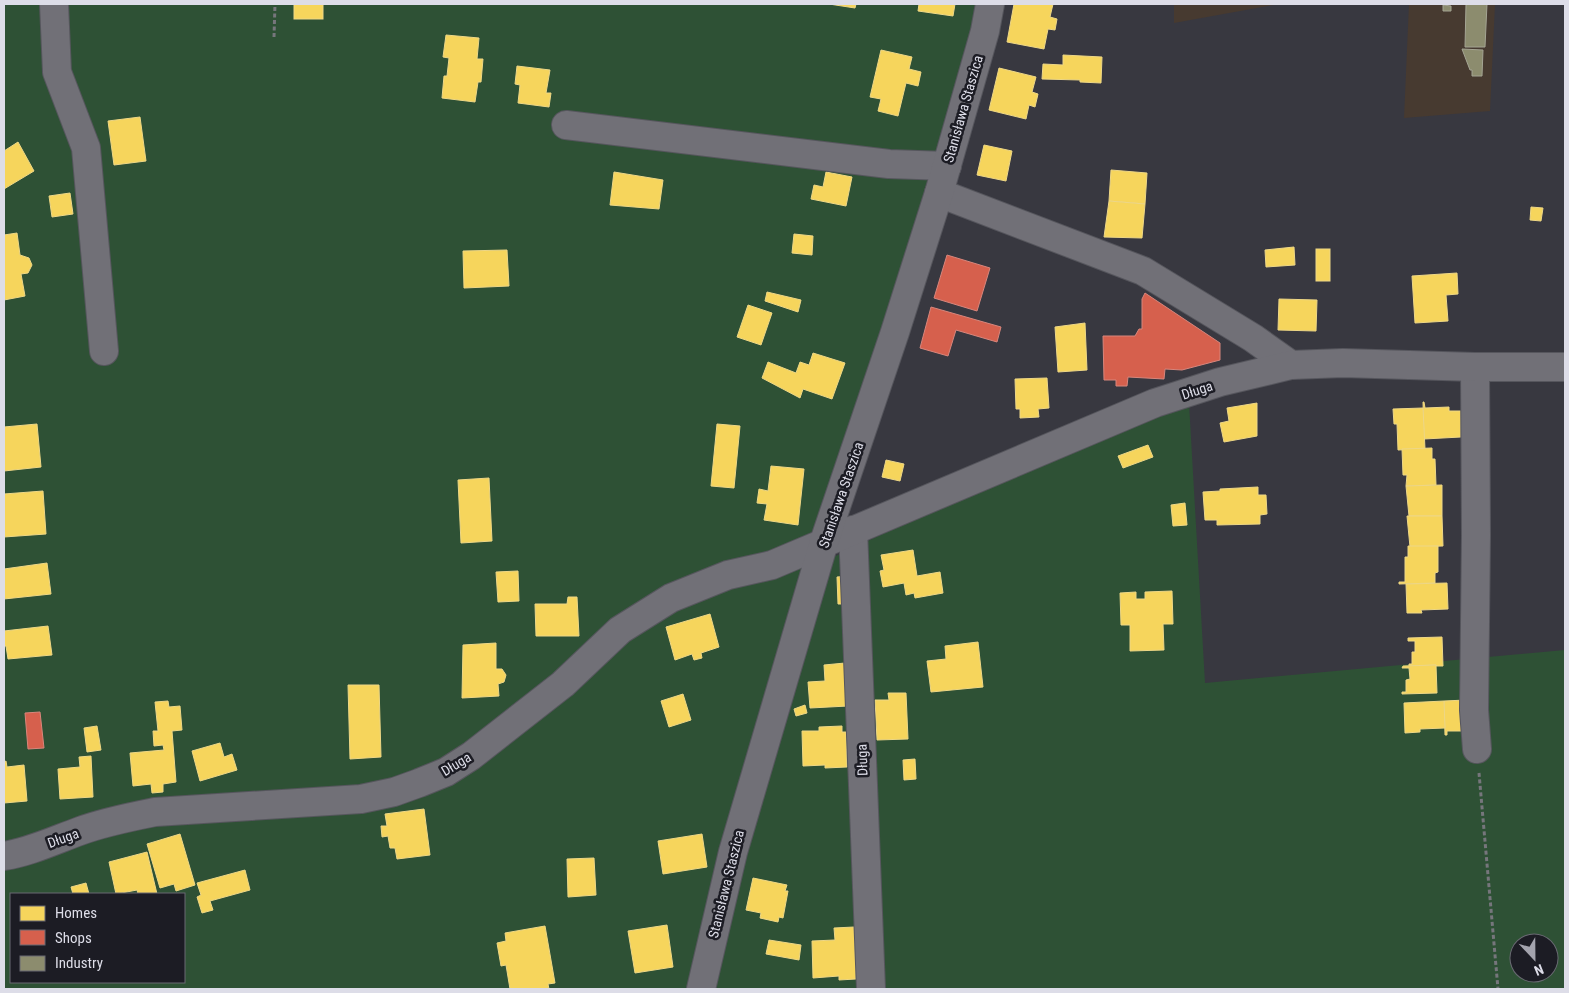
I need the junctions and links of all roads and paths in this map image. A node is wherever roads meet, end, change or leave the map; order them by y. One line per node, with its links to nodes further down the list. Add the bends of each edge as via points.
1 (54, 4): 8 (street, via 57,72 86,148)
2 (275, 4): 4 (path)
3 (990, 4): 6 (street, Stanisława Staszica)
4 (274, 37)
5 (566, 125): 6 (street, via 889,164)
6 (946, 166): 7 (street, Stanisława Staszica)
7 (939, 193): 9 (street, via 1143,271); 13 (street, Stanisława Staszica, via 896,332)
8 (104, 351)
9 (1291, 365): 10 (street, Długa, via 1343,363); 12 (street, Długa, via 1220,382 1155,403)
10 (1475, 367): 11 (street, Długa); 14 (street, via 1474,710)
11 (1565, 367)
12 (853, 530): 13 (street, Długa); 17 (street, Długa)
13 (824, 542): 15 (street, Długa, via 772,564 728,575 671,598 620,630 563,684 472,756 419,784 361,799 155,812 82,830); 16 (street, Stanisława Staszica, via 733,852)
14 (1477, 749): 18 (path)
15 (4, 856)
16 (701, 989)
17 (871, 989)
18 (1498, 989)

